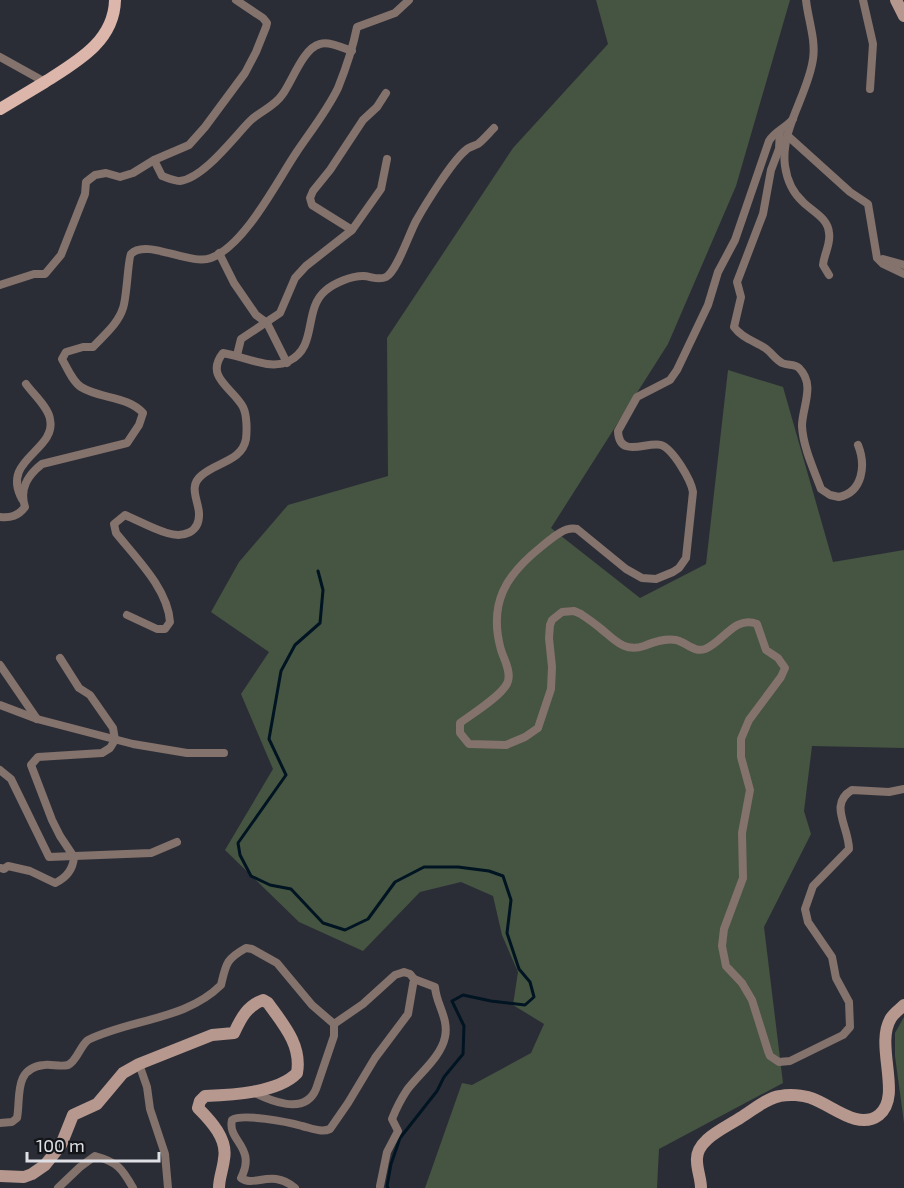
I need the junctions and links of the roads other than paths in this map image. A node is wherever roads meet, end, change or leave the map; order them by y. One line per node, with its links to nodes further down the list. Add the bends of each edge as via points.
1 (115, 0): 10 (main road, via 111,25 97,45)
2 (236, 0): 19 (street, via 267,24 252,62 189,145)
3 (408, 0): 8 (street, via 395,13 357,27)
4 (806, 0): 14 (street, via 813,59)
5 (863, 0): 11 (street, via 873,44)
6 (896, 0): 7 (street)
7 (904, 16)
8 (352, 51): 19 (street, via 325,43 313,48 280,98 252,119 202,170 187,179 178,181 162,176); 21 (street, via 323,114 247,227)
9 (0, 57): 10 (street)
10 (45, 82): 13 (main road)
11 (870, 90)
12 (387, 93): 20 (street, via 363,120 310,198 312,205)
13 (0, 109)
14 (793, 119): 16 (street); 17 (street)
15 (494, 128): 29 (street, via 458,158 420,215 387,277 363,276 341,281 325,291 315,306 308,341 299,355)
16 (780, 131): 31 (street, via 764,214 737,282 741,297 735,327 784,364 802,370 808,391 802,430 824,492 842,496 852,492 862,470); 42 (street, via 769,141 735,240 678,370 670,380 637,397 618,431 619,440 628,447 658,444 667,448 691,483 683,564 664,577 648,579 626,569 577,529 566,530 549,541 517,568 499,605 498,636 508,681 503,690 460,723 460,733 472,744 506,746 538,728 551,689 549,631 552,620 562,612 581,614 618,645 631,648 671,639 702,650 739,624 757,624 766,650 785,668 749,720 741,740 741,757 750,789 742,833 743,878 724,929 723,955 726,966 750,995 770,1056 779,1062 790,1061 843,1035 850,1027 849,1002 836,978 832,957 808,922 805,909 813,886 849,849 840,801 852,790)
17 (789, 137): 22 (street, via 868,204); 25 (street, via 785,159 791,187 828,229 823,265)
18 (387, 159): 20 (street, via 381,189)
19 (154, 160): 26 (street, via 133,173 120,177 95,175 86,182 61,255 45,274 34,273)
20 (352, 230): 27 (street, via 295,278 280,313)
21 (219, 253): 27 (street, via 234,283 256,315); 32 (street, via 197,260 142,248 132,254 127,293 118,321 93,347 66,352 62,359 79,386 137,406 143,414 139,425 127,443 42,464 24,485)
22 (877, 258): 23 (street); 24 (street)
23 (904, 265)
24 (904, 274)
25 (829, 275)
26 (0, 285)
27 (267, 323): 28 (street, via 241,339); 29 (street)
28 (237, 355): 29 (street, via 270,364); 34 (street, via 223,353 216,362 216,371 243,407 246,440 232,459 199,477 194,488 198,524 183,535 168,534 125,515 114,524 116,533 158,585 167,603 170,622 165,629 157,629)
29 (287, 363)
30 (26, 384): 32 (street, via 51,418 50,427 38,444 21,457 10,475 10,484)
31 (858, 445)
32 (22, 499): 33 (street, via 25,507 21,513)
33 (0, 517)
34 (127, 615)
35 (60, 658): 39 (street, via 79,688 101,709 113,728)
36 (0, 665): 38 (street)
37 (0, 705): 38 (street)
38 (37, 719): 39 (street)
39 (115, 740): 40 (street, via 187,753); 44 (street, via 102,753 38,757 31,765 56,828)
40 (224, 753)
41 (0, 770): 44 (street, via 11,778 49,857)
42 (904, 789)
43 (177, 842): 44 (street, via 151,853)
44 (74, 857): 45 (street, via 67,875 55,883 30,871)
45 (0, 868)
46 (414, 979): 48 (street, via 404,972 395,975 363,1005); 53 (street, via 435,987 444,1013 446,1036 440,1052 405,1093 392,1119 398,1131 387,1152); 58 (street, via 408,1014 330,1129 250,1118 232,1120 231,1130 245,1157 243,1181 256,1185 278,1179)
47 (904, 1005): 59 (street, via 891,1018 886,1031 888,1100 879,1114 854,1119 814,1099 779,1096 701,1147 696,1162)
48 (334, 1024): 50 (street, via 334,1036 314,1095 307,1101 278,1102); 51 (street, via 312,1005 277,963 246,948 230,958 220,985 207,996 162,1016 97,1036 66,1065 42,1065 29,1072 18,1090 17,1118)
49 (139, 1064): 50 (street, via 212,1035 234,1033 249,1008 264,1000 292,1039 298,1068 286,1082); 52 (street, via 123,1073 97,1104 73,1115 61,1145 45,1165 24,1177); 56 (street, via 165,1154)
50 (251, 1091): 57 (street, via 205,1096 200,1101 198,1108 224,1145)
51 (0, 1123)
52 (0, 1176)
53 (380, 1186)
54 (58, 1188): 55 (street, via 95,1156 111,1160 121,1168)
55 (133, 1188)
56 (168, 1188)
57 (219, 1188)
58 (295, 1188)
59 (701, 1188)

